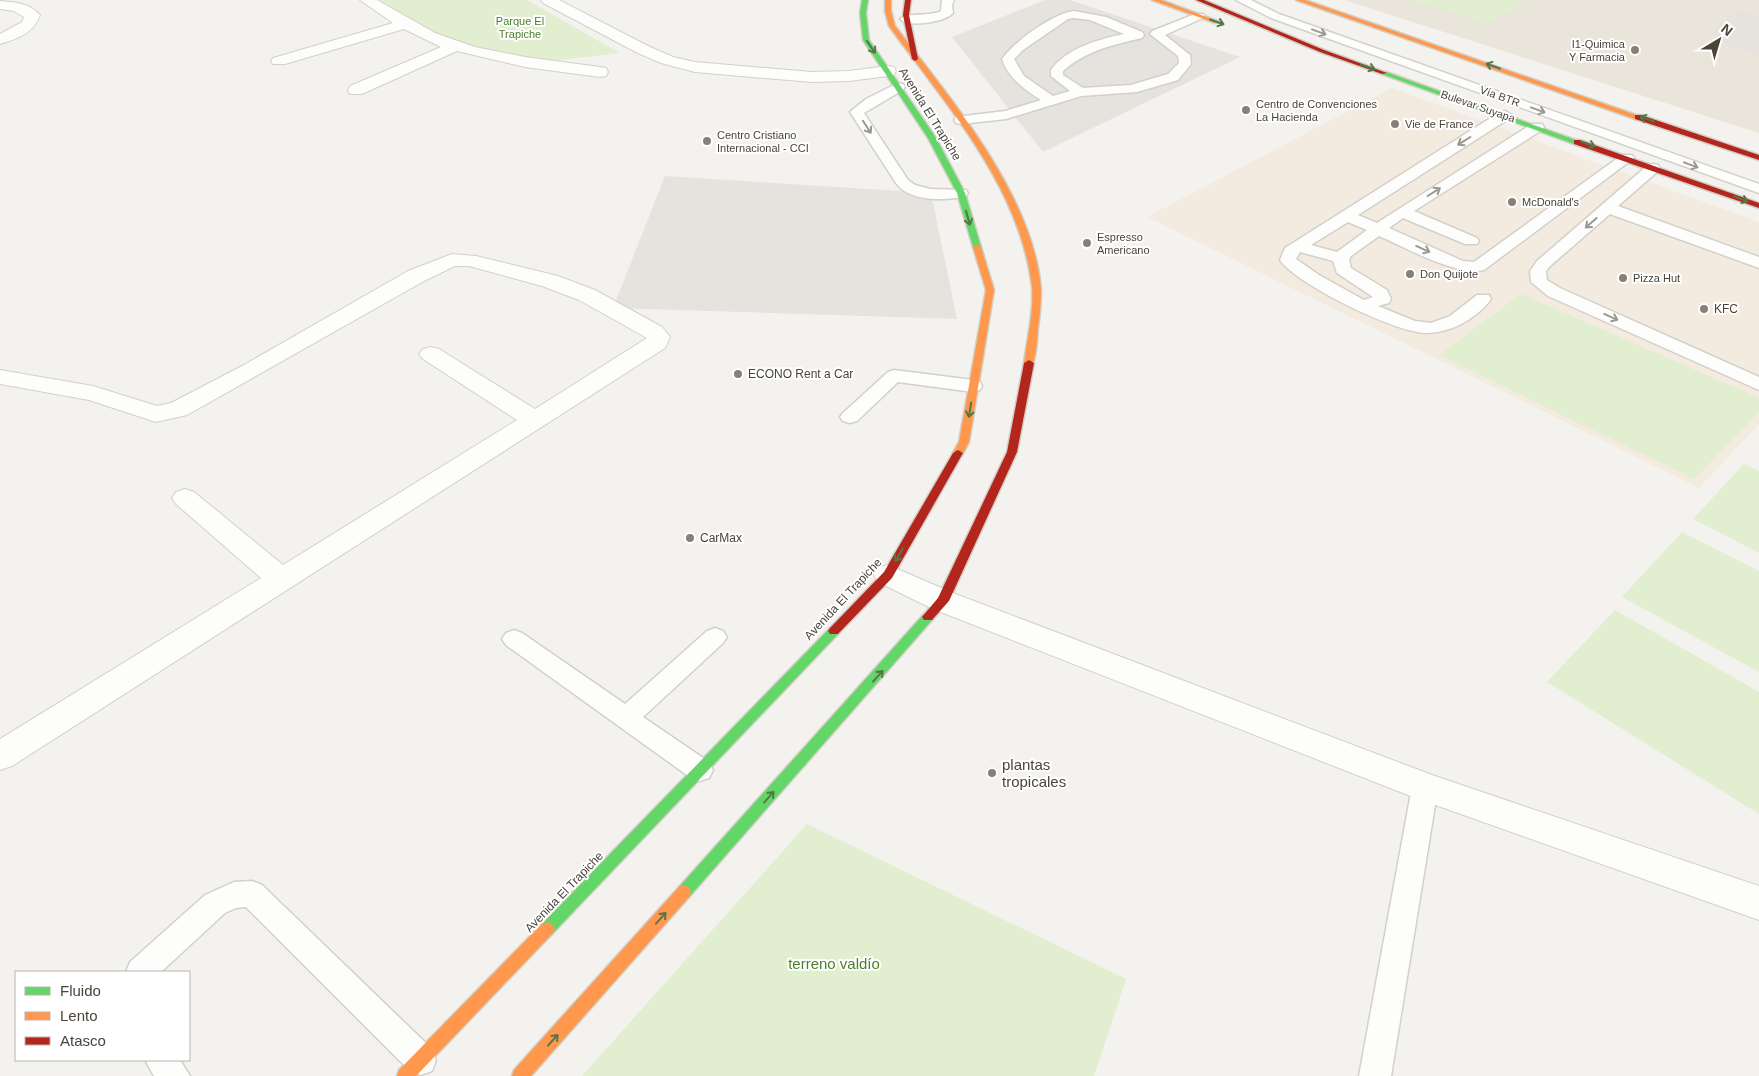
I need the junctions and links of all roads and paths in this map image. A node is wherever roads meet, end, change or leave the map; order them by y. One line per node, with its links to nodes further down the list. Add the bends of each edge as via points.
1 (367, 0): 15 (street)
2 (548, 0): 26 (street, via 667,60 726,71 812,77)
3 (865, 0): 26 (main road, Avenida El Trapiche, one-way to 26, via 866,40)
4 (888, 0): 23 (main road, Avenida El Trapiche, via 892,26)
5 (908, 0): 14 (main road)
6 (948, 0): 14 (lane, via 946,13 941,16)
7 (1155, 0): 13 (main road)
8 (1199, 0): 22 (main road, Bulevar Suyapa)
9 (1242, 0): 40 (lane, Vía BTR, one-way to 40, via 1275,16)
10 (1247, 0): 32 (lane, Vía BTR, via 1291,11)
11 (1299, 0): 36 (main road, one-way to 11)
12 (0, 5): 20 (street, via 18,7 32,14 29,24)
13 (1199, 16): 16 (main road, one-way to 16); 18 (lane)
14 (906, 19): 23 (main road)
15 (405, 24): 21 (street); 24 (street)
16 (1226, 25)
17 (1244, 31): 22 (main road)
18 (1156, 34): 19 (lane); 28 (lane, via 1184,55 1185,64 1180,72 1132,89)
19 (1138, 35): 28 (lane, via 1089,48 1064,63 1057,70 1057,76); 29 (lane, via 1090,16 1072,14 1018,47 1008,59 1011,71)
20 (0, 39)
21 (456, 46): 25 (street, via 516,61); 27 (street)
22 (1322, 51): 30 (main road, Bulevar Suyapa, one-way to 30)
23 (915, 59): 31 (main road, Avenida El Trapiche)
24 (279, 61)
25 (600, 72)
26 (897, 77): 39 (lane, one-way to 39, via 857,112); 41 (main road, Avenida El Trapiche)
27 (356, 90)
28 (1080, 92): 29 (lane)
29 (1052, 101): 31 (lane, via 1006,115)
30 (1506, 115): 33 (main road, Bulevar Suyapa); 46 (lane, one-way to 46)
31 (961, 120): 38 (main road, Avenida El Trapiche)
32 (1619, 125)
33 (1538, 127): 35 (main road, Bulevar Suyapa, one-way to 35); 45 (lane, one-way to 33)
34 (964, 145): 38 (main road)
35 (1627, 158): 37 (main road, Bulevar Suyapa); 47 (lane, one-way to 35, via 1458,264 1478,267)
36 (1759, 158)
37 (1653, 168): 43 (main road, Bulevar Suyapa, one-way to 43); 44 (lane)
38 (1000, 178): 63 (main road, Avenida El Trapiche, via 1027,242 1036,289 1030,366 1012,452)
39 (903, 183): 41 (lane, via 928,194); 42 (lane)
40 (1759, 189)
41 (961, 193): 57 (main road, Avenida El Trapiche, one-way to 57, via 990,290)
42 (906, 203)
43 (1759, 206)
44 (1609, 208): 51 (lane); 56 (lane, one-way to 56, via 1543,264 1538,271 1539,282 1554,292)
45 (1402, 212): 47 (lane); 48 (lane)
46 (1348, 216): 47 (lane); 49 (lane)
47 (1378, 229): 50 (lane)
48 (1470, 241)
49 (1298, 247): 50 (lane); 53 (lane, via 1291,251 1288,260 1295,268)
50 (1341, 258): 53 (lane, via 1343,270 1381,294 1383,299)
51 (1759, 263)
52 (1483, 299): 53 (lane, via 1471,311 1457,318 1439,326 1423,328)
53 (1364, 305)
54 (431, 354): 59 (street)
55 (0, 377): 59 (street, via 93,393 156,414 178,410 416,276 452,260 469,260 550,281 578,292 627,316 659,337 657,343)
56 (1759, 384)
57 (973, 386): 58 (lane, via 894,376); 61 (main road, Avenida El Trapiche, one-way to 61, via 964,442)
58 (850, 417)
59 (535, 420): 62 (street)
60 (186, 498): 62 (street)
61 (888, 575): 63 (street); 68 (main road, Avenida El Trapiche)
62 (281, 579): 67 (street)
63 (943, 601): 69 (street); 75 (main road, Avenida El Trapiche, one-way to 63)
64 (715, 637): 66 (lane)
65 (514, 639): 66 (lane)
66 (626, 718): 68 (lane)
67 (0, 756)
68 (700, 770): 73 (main road, Avenida El Trapiche)
69 (1425, 788): 70 (street); 76 (lane)
70 (1759, 902)
71 (141, 971): 73 (lane, via 215,904 234,895 252,894)
72 (161, 1061): 74 (lane)
73 (413, 1068)
74 (174, 1076)
75 (520, 1076)
76 (1375, 1076)

